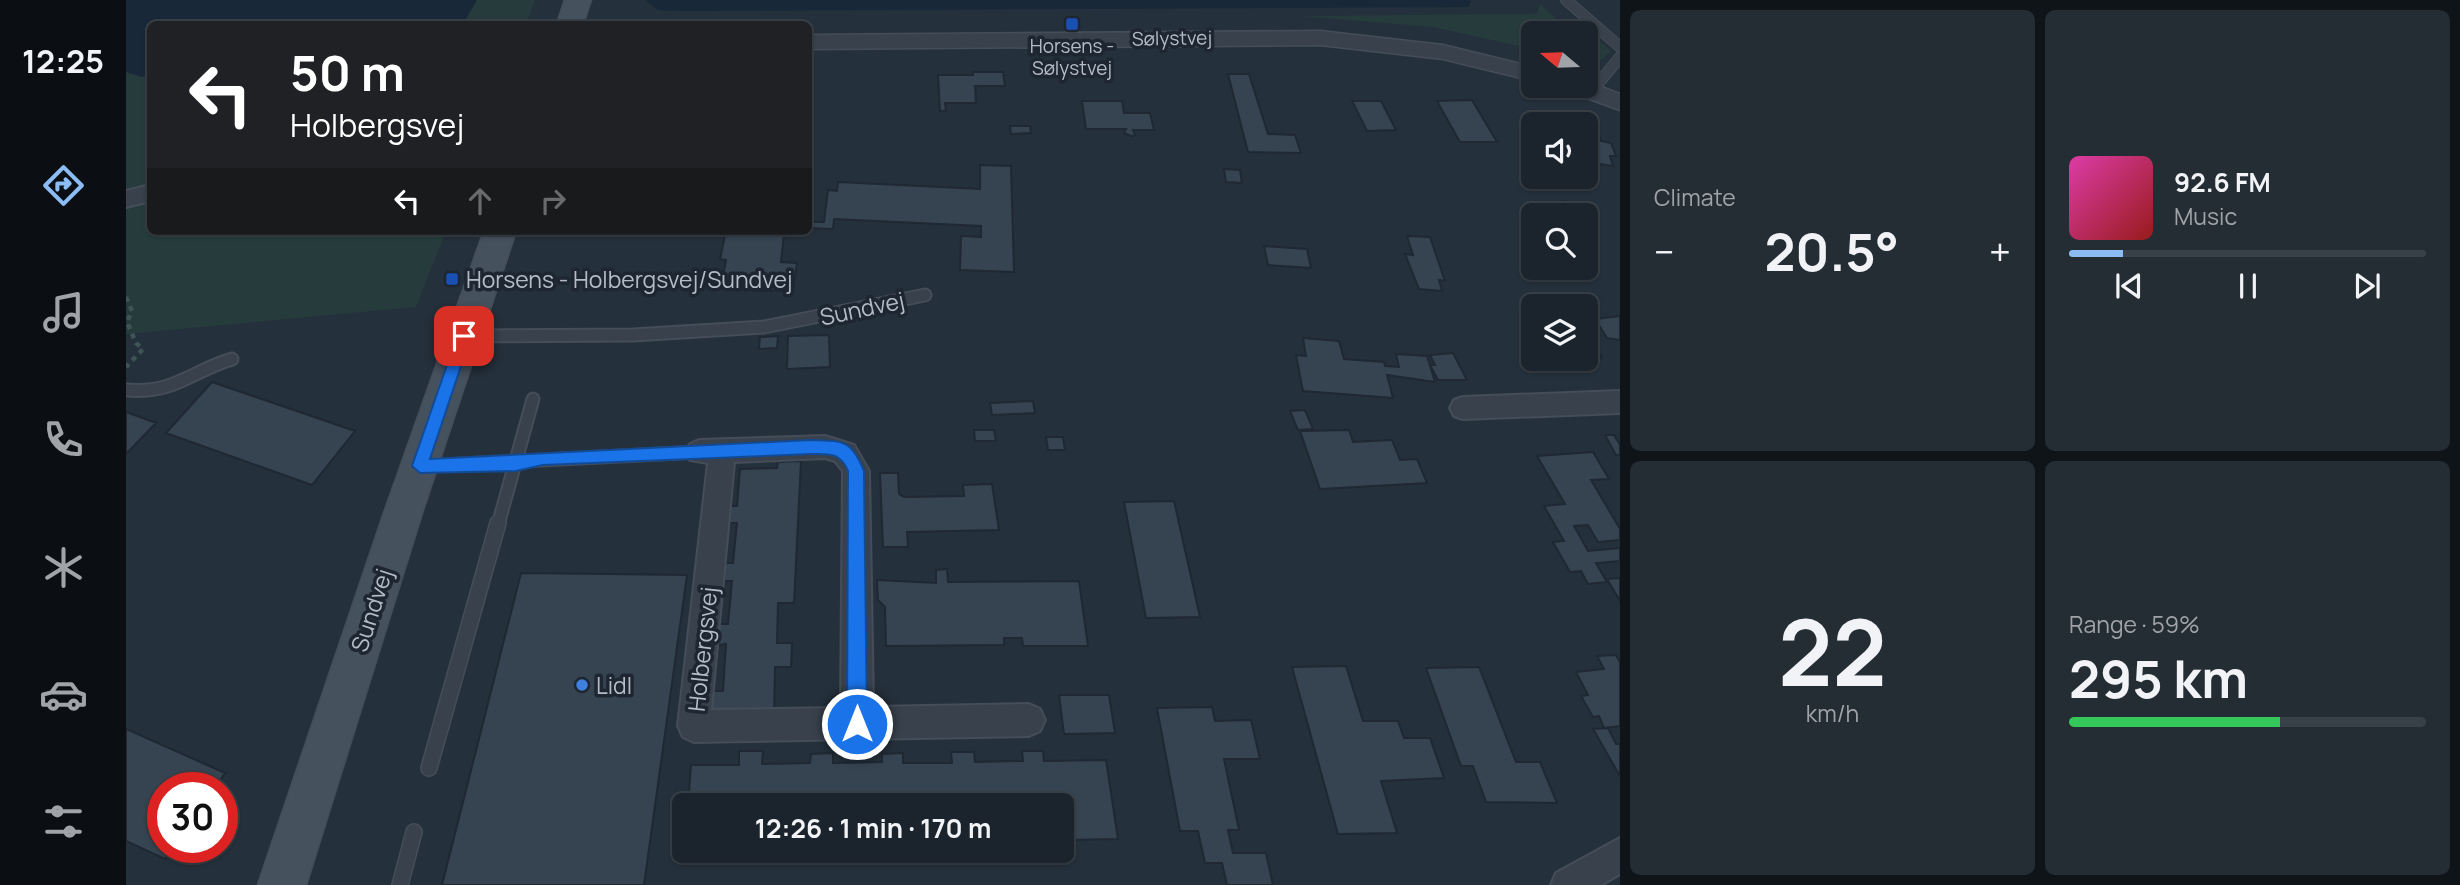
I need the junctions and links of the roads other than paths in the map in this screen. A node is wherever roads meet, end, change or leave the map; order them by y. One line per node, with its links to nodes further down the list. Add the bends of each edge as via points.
1 (578, 0): 3 (main road)
2 (1566, 0): 5 (lane)
3 (571, 21)
4 (812, 42): 7 (street, Sølystvej, via 1320,38 1443,52)
5 (1620, 47)
6 (1620, 57): 8 (lane)
7 (1521, 71)
8 (1598, 77)
9 (1598, 94): 10 (street)
10 (1620, 102)
11 (147, 194): 12 (street)
12 (126, 199)
13 (499, 235): 15 (main road, Sundvej)
14 (925, 295): 15 (lane, Sundvej, via 764,327 633,335)
15 (464, 336): 23 (main road, Sundvej)
16 (232, 359): 17 (lane, via 169,391)
17 (126, 390)
18 (533, 399): 22 (lane)
19 (1620, 402): 20 (street)
20 (1462, 408)
21 (710, 452): 22 (lane, via 543,458); 25 (street, via 825,447 840,448 850,456 856,471); 25 (street, Holbergsvej, via 694,726)
22 (516, 464): 23 (lane); 26 (lane)
23 (420, 466): 29 (main road, Sundvej)
24 (1029, 720): 25 (street, Holbergsvej)
25 (857, 724)
26 (429, 768)
27 (414, 832): 30 (lane)
28 (1620, 855): 31 (street)
29 (282, 885)
30 (400, 885)
31 (1568, 885)

